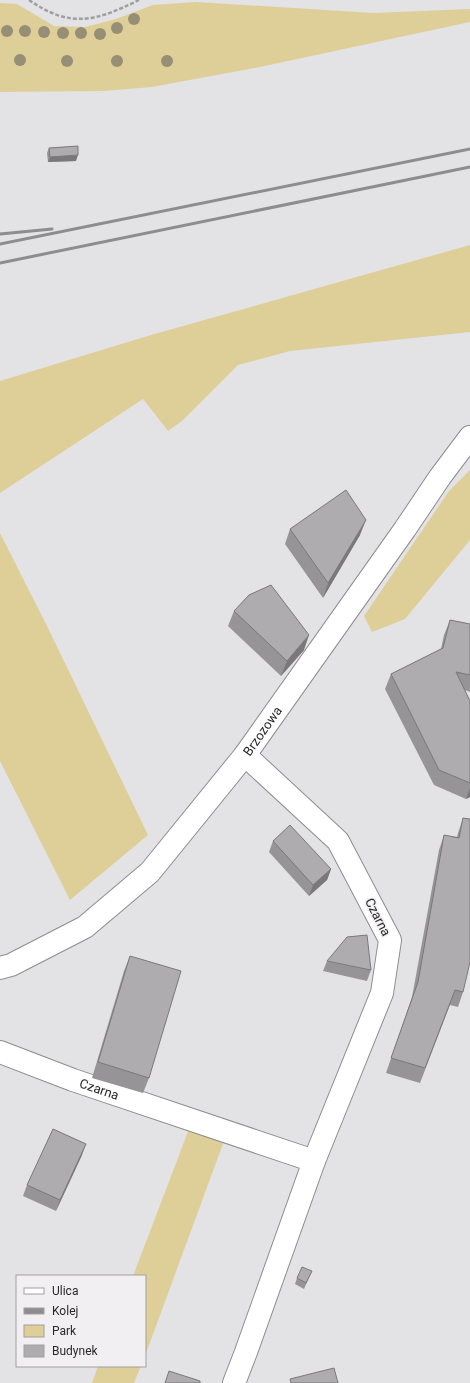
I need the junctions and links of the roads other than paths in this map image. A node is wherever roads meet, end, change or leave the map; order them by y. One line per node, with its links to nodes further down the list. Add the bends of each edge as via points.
1 (470, 437): 2 (street, Brzozowa)
2 (245, 755): 3 (street, Brzozowa, via 150,872 85,927 11,965); 5 (street, Czarna, via 338,841 390,940 382,993)
3 (0, 968)
4 (0, 1052): 5 (street, Czarna, via 73,1080)
5 (314, 1161): 6 (street, Czarna)
6 (234, 1383)

